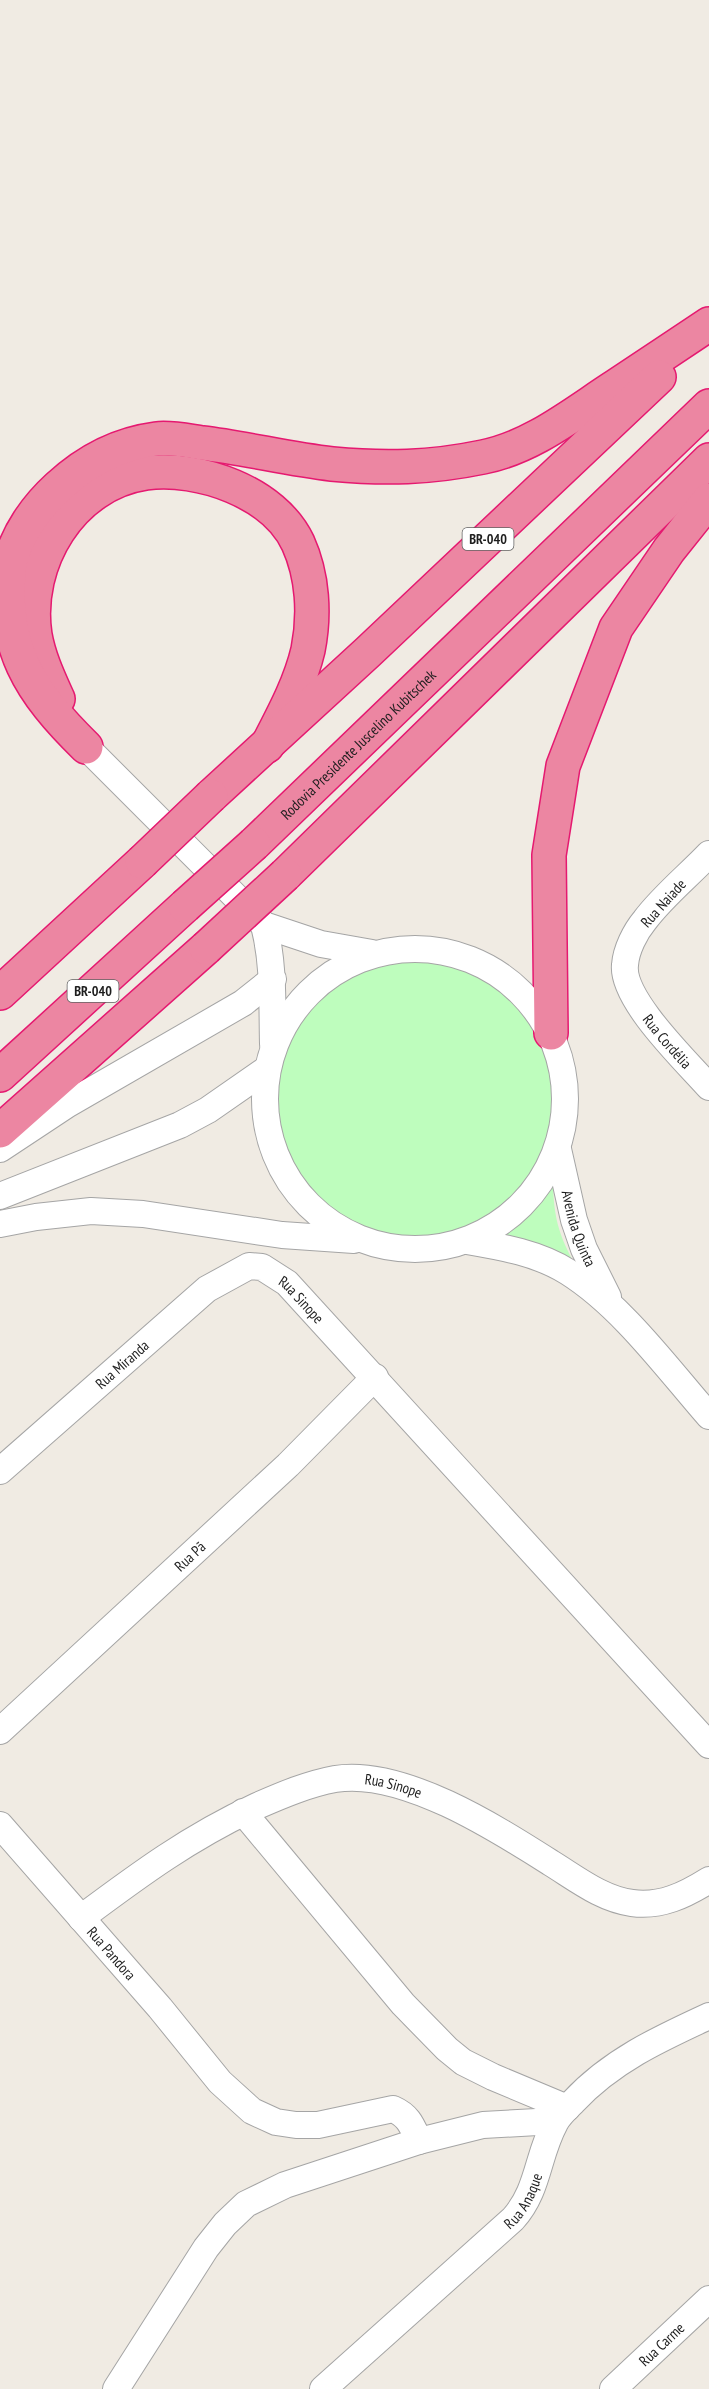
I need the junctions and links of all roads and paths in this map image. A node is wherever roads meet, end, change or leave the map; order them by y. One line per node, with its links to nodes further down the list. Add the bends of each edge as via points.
1 (709, 324): 7 (highway, via 553,428 487,456 426,467 383,468 158,439 118,448 89,462 50,494 18,539 2,599 8,638 27,680)
2 (709, 332): 6 (highway, BR-040)
3 (709, 406): 16 (highway, Rodovia Presidente Juscelino Kubitschek / BR-040, bridge, via 254,844)
4 (709, 460): 18 (highway, bridge, via 285,875)
5 (709, 500): 14 (highway, via 616,628 563,766 549,855)
6 (267, 746): 7 (highway, via 299,680 308,650 312,618 307,567 297,542 282,521 245,492 209,478 168,472 123,479 88,499 65,520 45,554 37,583 35,635 60,704); 13 (highway, BR-040, bridge)
7 (87, 747): 9 (street)
8 (709, 855): 12 (street, Rua Naiade, via 645,920 631,943 624,967)
9 (264, 925): 10 (street, via 321,944); 11 (street)
10 (376, 953): 14 (street, via 417,948 458,954 496,972 528,998); 15 (street, via 345,965 317,984 294,1008)
11 (273, 979): 15 (street); 19 (street, via 243,1003 68,1104)
12 (632, 992): 17 (street, Rua Cordélia, via 648,1018)
13 (0, 993)
14 (551, 1033): 20 (street, via 563,1071 566,1110)
15 (270, 1060): 21 (street, via 208,1110 180,1125); 23 (street, via 265,1111 275,1152 296,1190 326,1220)
16 (0, 1075)
17 (709, 1087)
18 (0, 1131)
19 (0, 1149)
20 (558, 1149): 24 (street, via 537,1188 506,1220); 26 (street, Avenida Quinta, via 574,1220)
21 (0, 1196)
22 (0, 1224): 23 (street, via 91,1211 143,1214 282,1235)
23 (363, 1240): 24 (street, via 415,1250)
24 (467, 1241): 26 (street, Avenida Quinta, via 519,1251 545,1261 566,1271)
25 (249, 1266): 27 (street, Rua Sinope, via 262,1267 287,1283); 29 (street, Rua Miranda, via 207,1289)
26 (612, 1306): 28 (street, Avenida Quinta)
27 (375, 1377): 30 (street, Rua Pã, via 288,1465); 31 (street, Rua Sinope)
28 (709, 1416)
29 (0, 1471)
30 (0, 1731)
31 (709, 1745)
32 (243, 1812): 34 (street, Rua Sinope, via 335,1779 377,1780 418,1792 492,1825 596,1892 616,1900 647,1904 666,1901); 35 (street, Rua Sinope, via 177,1848); 37 (street, via 404,2004 447,2049 463,2062)
33 (0, 1825): 35 (street, Rua Pandora)
34 (709, 1880)
35 (81, 1918): 38 (street, Rua Pandora, via 220,2082 252,2111 276,2122 318,2125 393,2109 410,2120)
36 (709, 2016): 37 (street, Rua Anaque, via 616,2063)
37 (561, 2115): 38 (street, via 483,2125); 41 (street, Rua Anaque, via 544,2148 525,2206)
38 (419, 2141): 40 (street, via 285,2185 246,2204 207,2248)
39 (709, 2299): 42 (street, Rua Carme)
40 (116, 2389)
41 (323, 2389)
42 (613, 2389)

